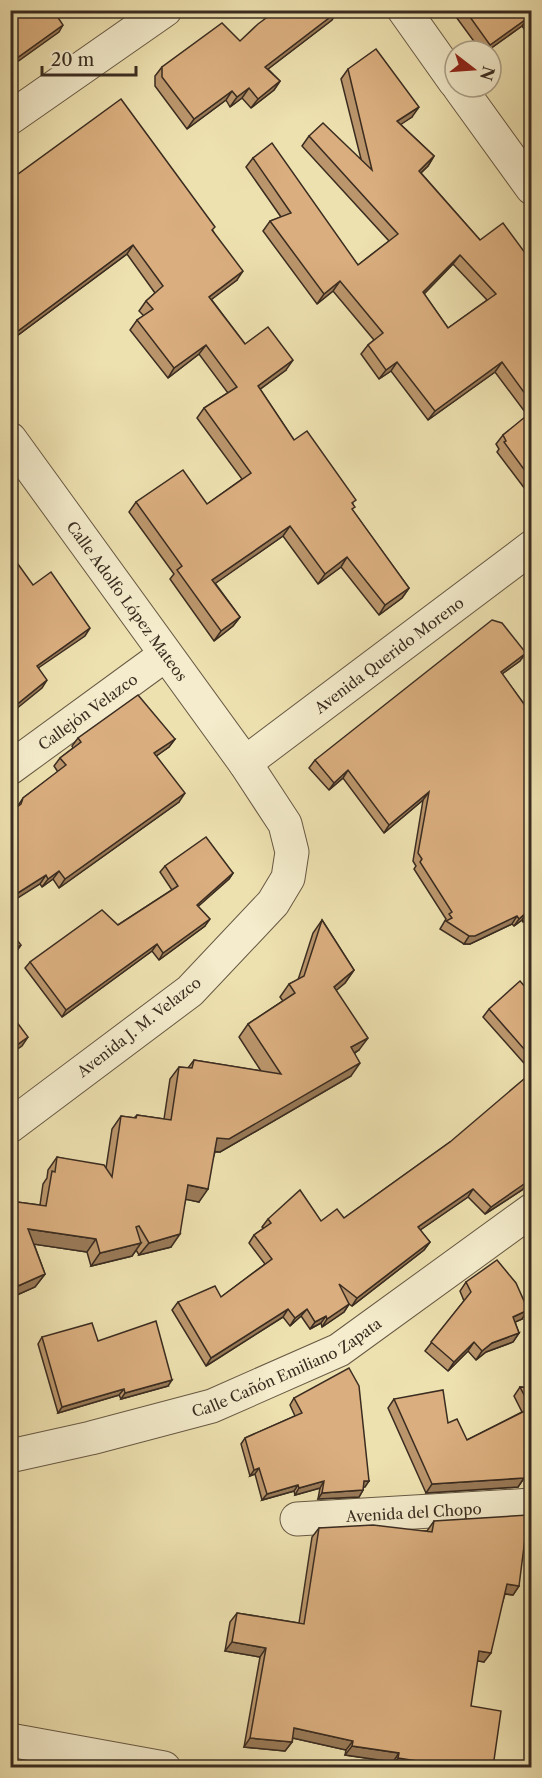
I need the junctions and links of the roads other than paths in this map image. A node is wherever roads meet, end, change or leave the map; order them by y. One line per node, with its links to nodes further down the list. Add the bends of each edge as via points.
1 (165, 10): 5 (street)
2 (404, 10): 3 (street)
3 (443, 65)
4 (468, 99): 6 (street)
5 (10, 118)
6 (531, 188)
7 (10, 439): 9 (street, Calle Adolfo López Mateos)
8 (531, 547): 10 (street, Avenida Querido Moreno)
9 (165, 655): 10 (street, Calle Adolfo López Mateos); 11 (street, Callejón Velazco)
10 (245, 763): 12 (street, Avenida J. M. Velazco, via 285,824 292,852 288,878 273,903 190,991)
11 (10, 768)
12 (10, 1126)
13 (531, 1210): 14 (street, Calle Cañón Emiliano Zapata, via 339,1350 212,1406)
14 (10, 1456)
15 (531, 1505): 16 (street, Avenida del Chopo)
16 (297, 1519)
17 (10, 1740): 18 (street)
18 (164, 1767)

